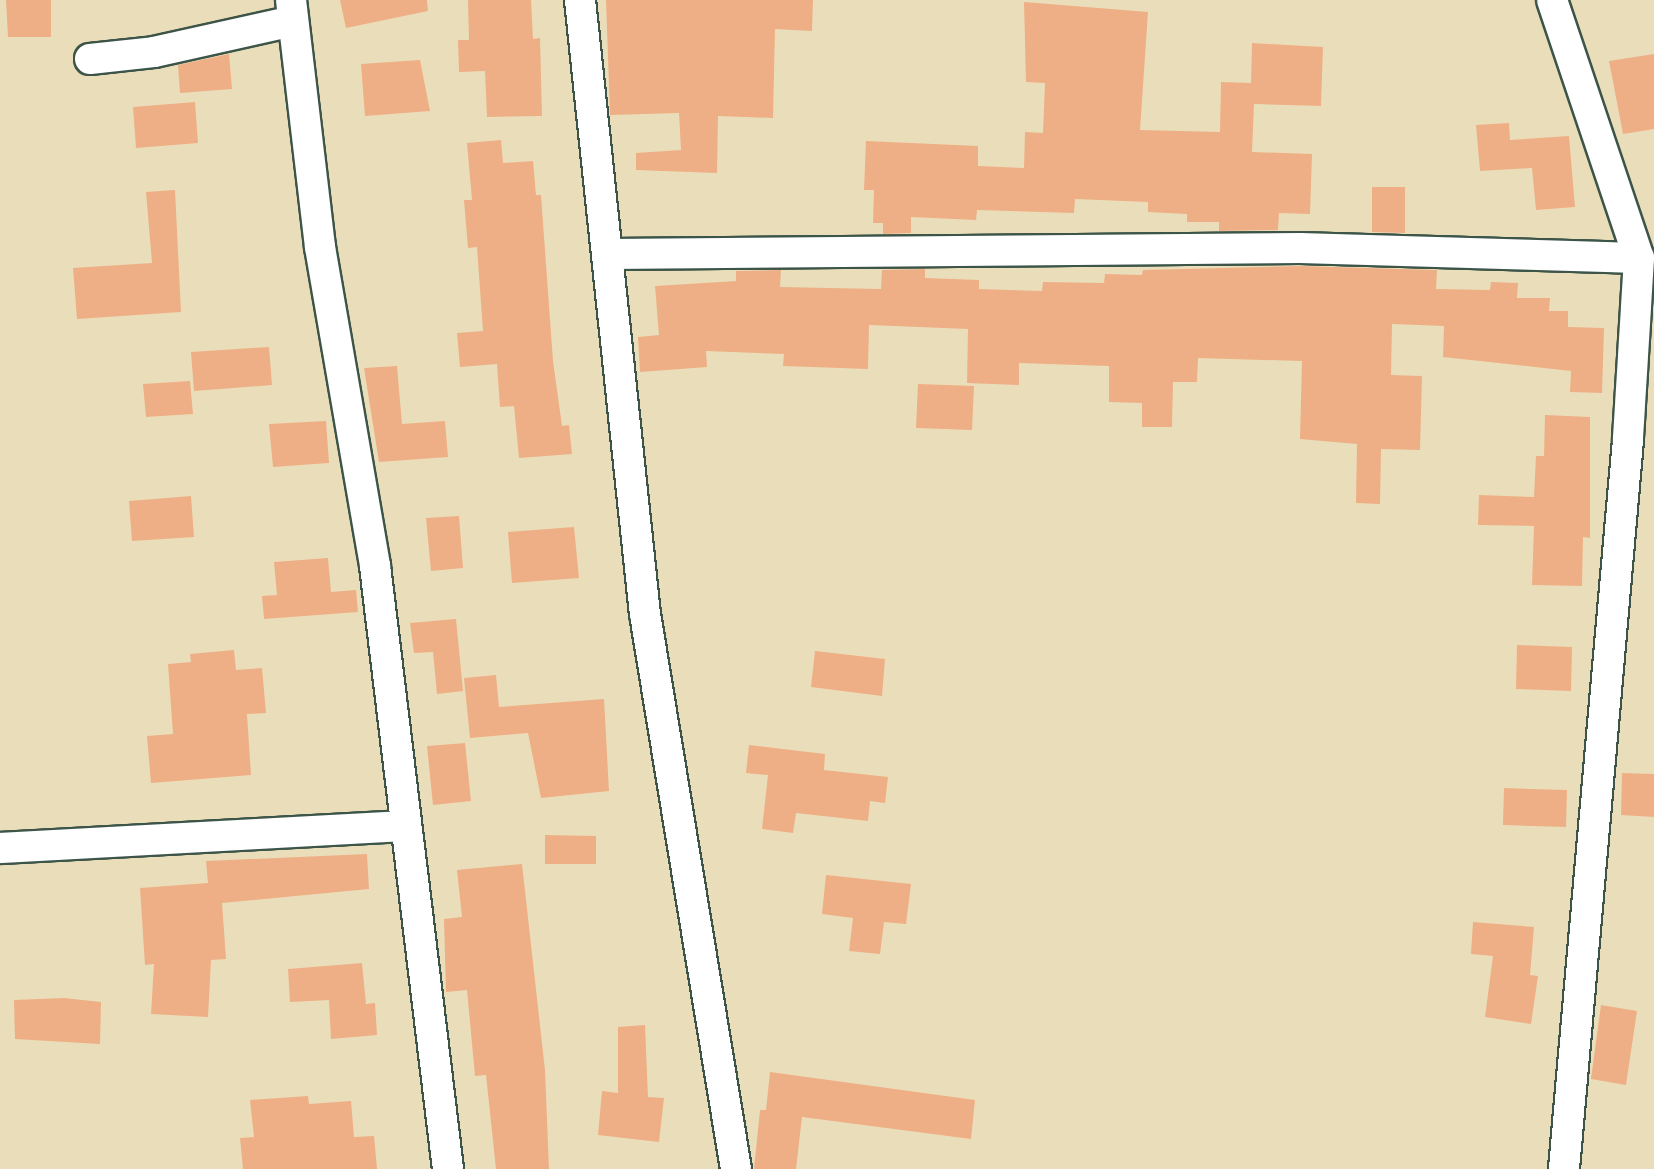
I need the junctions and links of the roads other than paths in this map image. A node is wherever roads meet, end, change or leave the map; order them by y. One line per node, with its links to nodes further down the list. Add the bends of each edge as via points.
1 (580, 0): 5 (street)
2 (1552, 0): 6 (street)
3 (292, 11): 4 (street, via 154,52); 7 (street, via 320,247 375,566)
4 (90, 59)
5 (608, 254): 6 (street, via 1300,248); 10 (street, via 645,614)
6 (1639, 258): 11 (street)
7 (403, 826): 8 (street); 9 (street)
8 (0, 848)
9 (448, 1169)
10 (736, 1169)
11 (1564, 1169)

